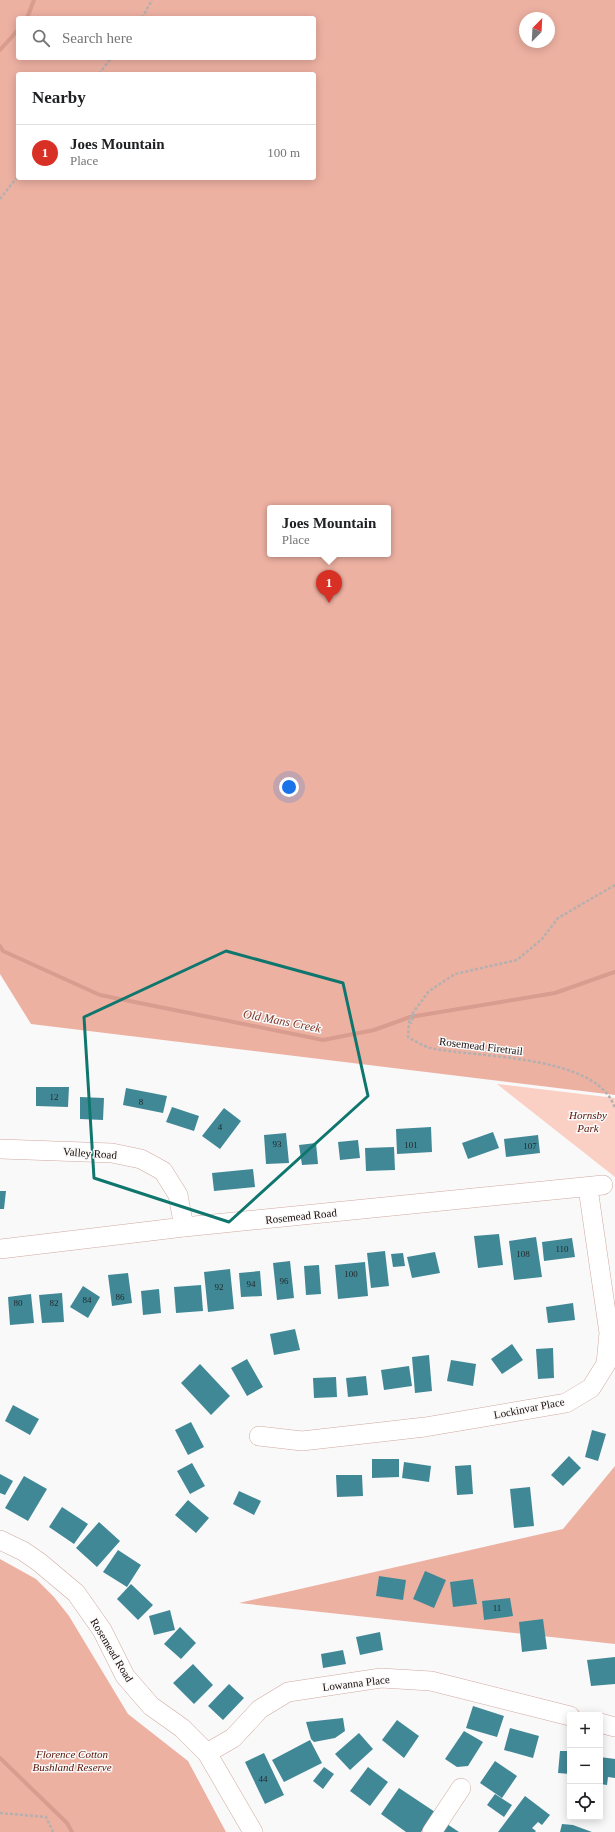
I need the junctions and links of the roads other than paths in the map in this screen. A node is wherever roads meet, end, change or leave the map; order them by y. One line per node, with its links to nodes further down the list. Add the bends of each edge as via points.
1 (0, 1149): 3 (street, Valley Road, via 112,1153 141,1160 163,1171 178,1195)
2 (596, 1186): 3 (street, Rosemead Road); 5 (street, Lockinvar Place, via 609,1333 606,1364 591,1388 566,1404 425,1427 302,1441)
3 (184, 1227): 4 (street, Rosemead Road)
4 (0, 1249)
5 (260, 1436)
6 (0, 1540): 10 (street, Rosemead Road, via 39,1562 76,1593 102,1630 125,1676 151,1706 182,1728)
7 (567, 1715): 10 (street, Lowanna Place, via 431,1680 381,1678 288,1692 260,1709 233,1738)
8 (603, 1724): 9 (street)
9 (615, 1727)
10 (207, 1752): 12 (street, Rosemead Road)
11 (461, 1788): 13 (street)
12 (253, 1832)
13 (432, 1832)

